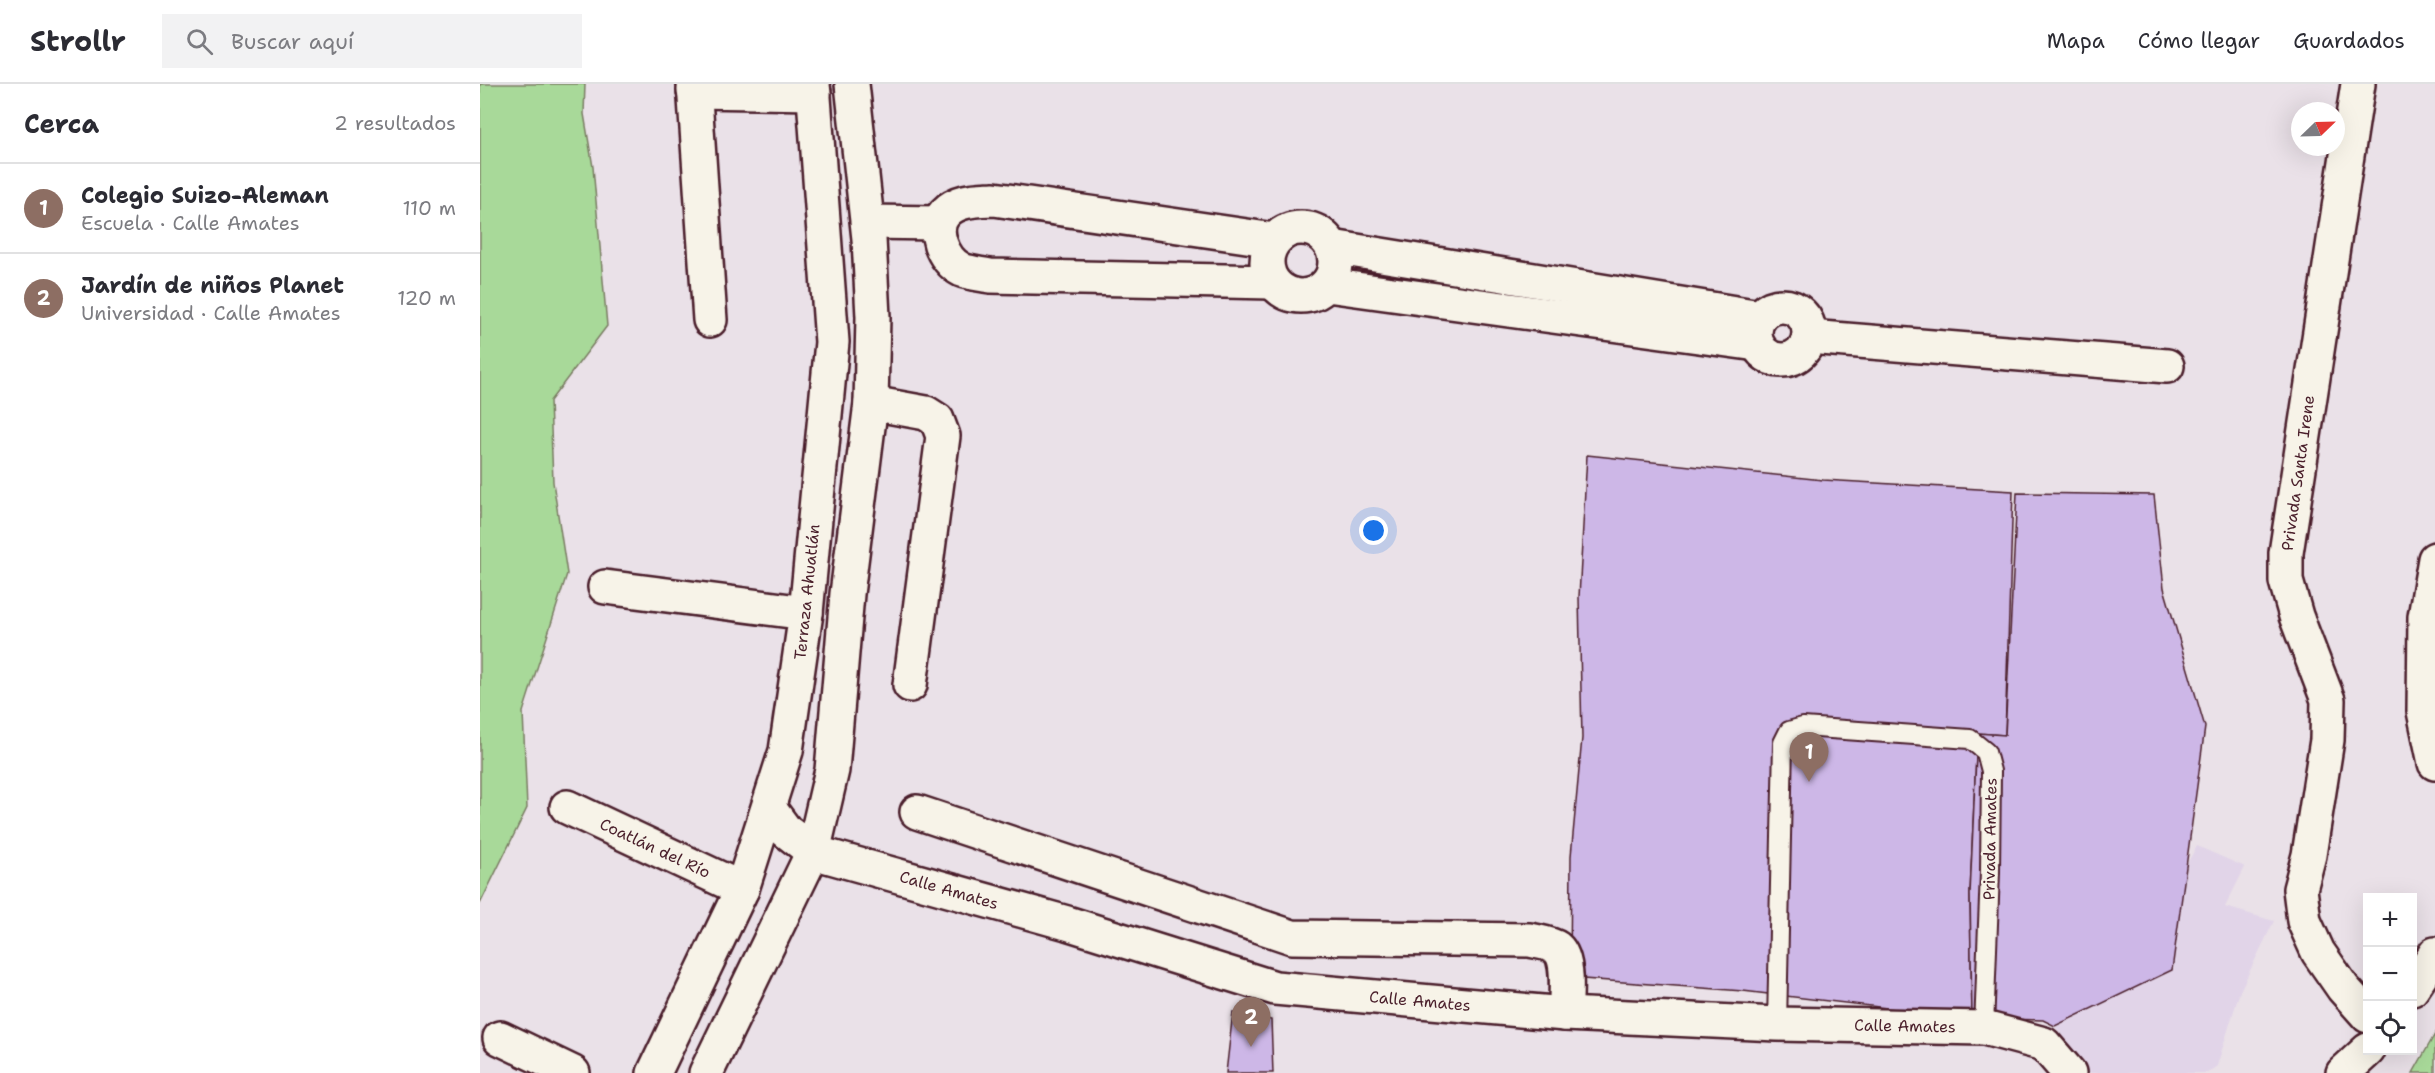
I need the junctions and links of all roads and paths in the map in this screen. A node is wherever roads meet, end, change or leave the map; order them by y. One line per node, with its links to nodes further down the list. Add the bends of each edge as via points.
1 (852, 84): 5 (street)
2 (2358, 84): 29 (street, Privada Santa Irene, via 2286,553 2286,581 2328,700 2327,740 2300,889 2304,921 2318,952)
3 (694, 87): 4 (street); 11 (street)
4 (813, 88): 17 (street, Terraza Ahuatlán, via 832,342)
5 (868, 231): 6 (street); 14 (street, via 873,317)
6 (939, 231): 7 (street, via 946,212 955,206 994,199); 9 (street, via 942,249 961,270 990,276)
7 (1274, 240): 8 (street, via 1293,228 1305,228 1316,231); 9 (street, via 1266,261)
8 (1332, 247): 10 (street, via 1335,267); 12 (street)
9 (1272, 282): 10 (street, via 1279,290 1299,297 1319,292)
10 (1327, 285): 12 (street)
11 (710, 320)
12 (1759, 330): 13 (street, via 1769,356 1786,360 1801,352 1809,337)
13 (2167, 366)
14 (871, 403): 18 (street, via 926,413 937,420 943,436); 21 (street, via 847,594)
15 (2435, 559): 20 (street, via 2426,617 2424,711)
16 (605, 587): 17 (street)
17 (806, 613): 19 (street, Terraza Ahuatlán)
18 (910, 685)
19 (786, 751): 21 (street, via 805,754); 23 (street, Terraza Ahuatlán)
20 (2435, 763)
21 (832, 770): 25 (street)
22 (567, 807): 26 (street, Coatlán del Río)
23 (769, 808): 25 (street, via 786,831); 26 (street, Terraza Ahuatlán)
24 (917, 812): 30 (street, via 1292,937 1530,940 1555,946 1564,961)
25 (813, 852): 30 (street, Calle Amates, via 1067,923 1275,988); 37 (street)
26 (742, 889): 36 (street, Terraza Ahuatlán)
27 (2435, 954): 28 (street)
28 (2417, 981)
29 (2363, 1011)
30 (1565, 1014): 31 (street, Calle Amates)
31 (1777, 1024): 32 (street, Calle Amates); 32 (lane, Privada Amates, via 1783,744 1789,731 1803,727 1970,739 1986,752 1991,771)
32 (1984, 1028): 38 (street, Calle Amates, via 2044,1044)
33 (500, 1038): 35 (street)
34 (2363, 1054): 39 (street)
35 (573, 1073)
36 (654, 1073)
37 (706, 1073)
38 (2069, 1073)
39 (2343, 1073)

